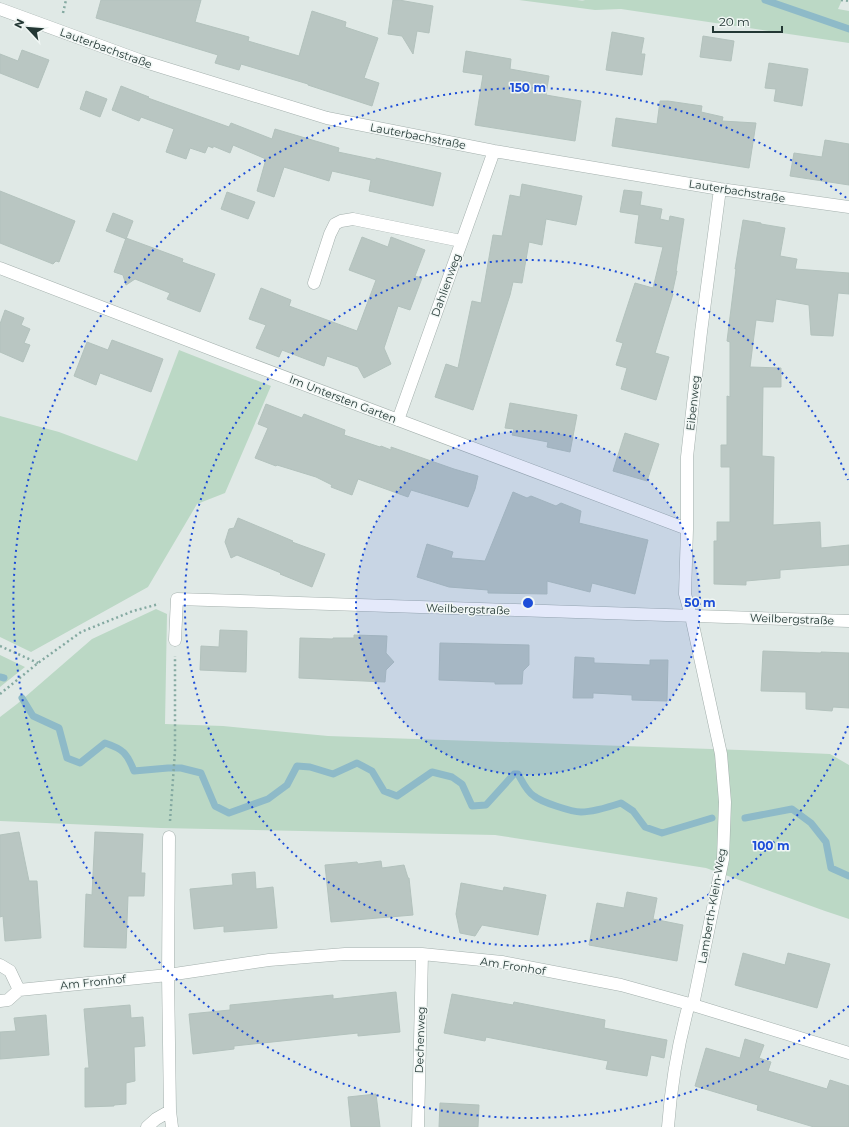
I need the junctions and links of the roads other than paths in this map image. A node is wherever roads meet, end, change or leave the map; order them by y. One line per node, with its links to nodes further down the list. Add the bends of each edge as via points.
1 (0, 8): 2 (street, Lauterbachstraße, via 142,61 327,118)
2 (494, 150): 3 (street, Lauterbachstraße); 5 (street, Dahlienweg)
3 (720, 189): 4 (street, Lauterbachstraße); 9 (street, Eibenweg, via 687,457)
4 (849, 207)
5 (461, 241): 7 (street, via 353,219 341,221 335,224 330,234); 8 (street, Dahlienweg)
6 (0, 268): 8 (street, Im Untersten Garten)
7 (314, 283)
8 (398, 420): 9 (street, Im Untersten Garten)
9 (687, 529): 10 (street, Eibenweg, via 685,594)
10 (692, 616): 11 (street, Weilbergstraße); 12 (street, Weilbergstraße, via 176,599); 19 (street, Lamberth-Klein-Weg, via 722,754 726,802 723,859)
11 (849, 621)
12 (175, 640)
13 (169, 837): 16 (street)
14 (422, 954): 16 (street, Am Fronhof, via 346,954 270,960); 19 (street, Am Fronhof, via 510,964 622,986); 24 (street, Dechenweg)
15 (0, 965): 17 (street, via 10,971)
16 (168, 974): 17 (street, Am Fronhof); 21 (street)
17 (19, 990): 18 (street, Am Fronhof, via 8,1000)
18 (0, 1001)
19 (691, 1005): 20 (street, Am Fronhof); 25 (street, Lamberth-Klein-Weg, via 678,1047)
20 (849, 1054)
21 (170, 1111): 22 (street); 23 (street)
22 (147, 1127)
23 (172, 1127)
24 (418, 1127)
25 (668, 1127)

